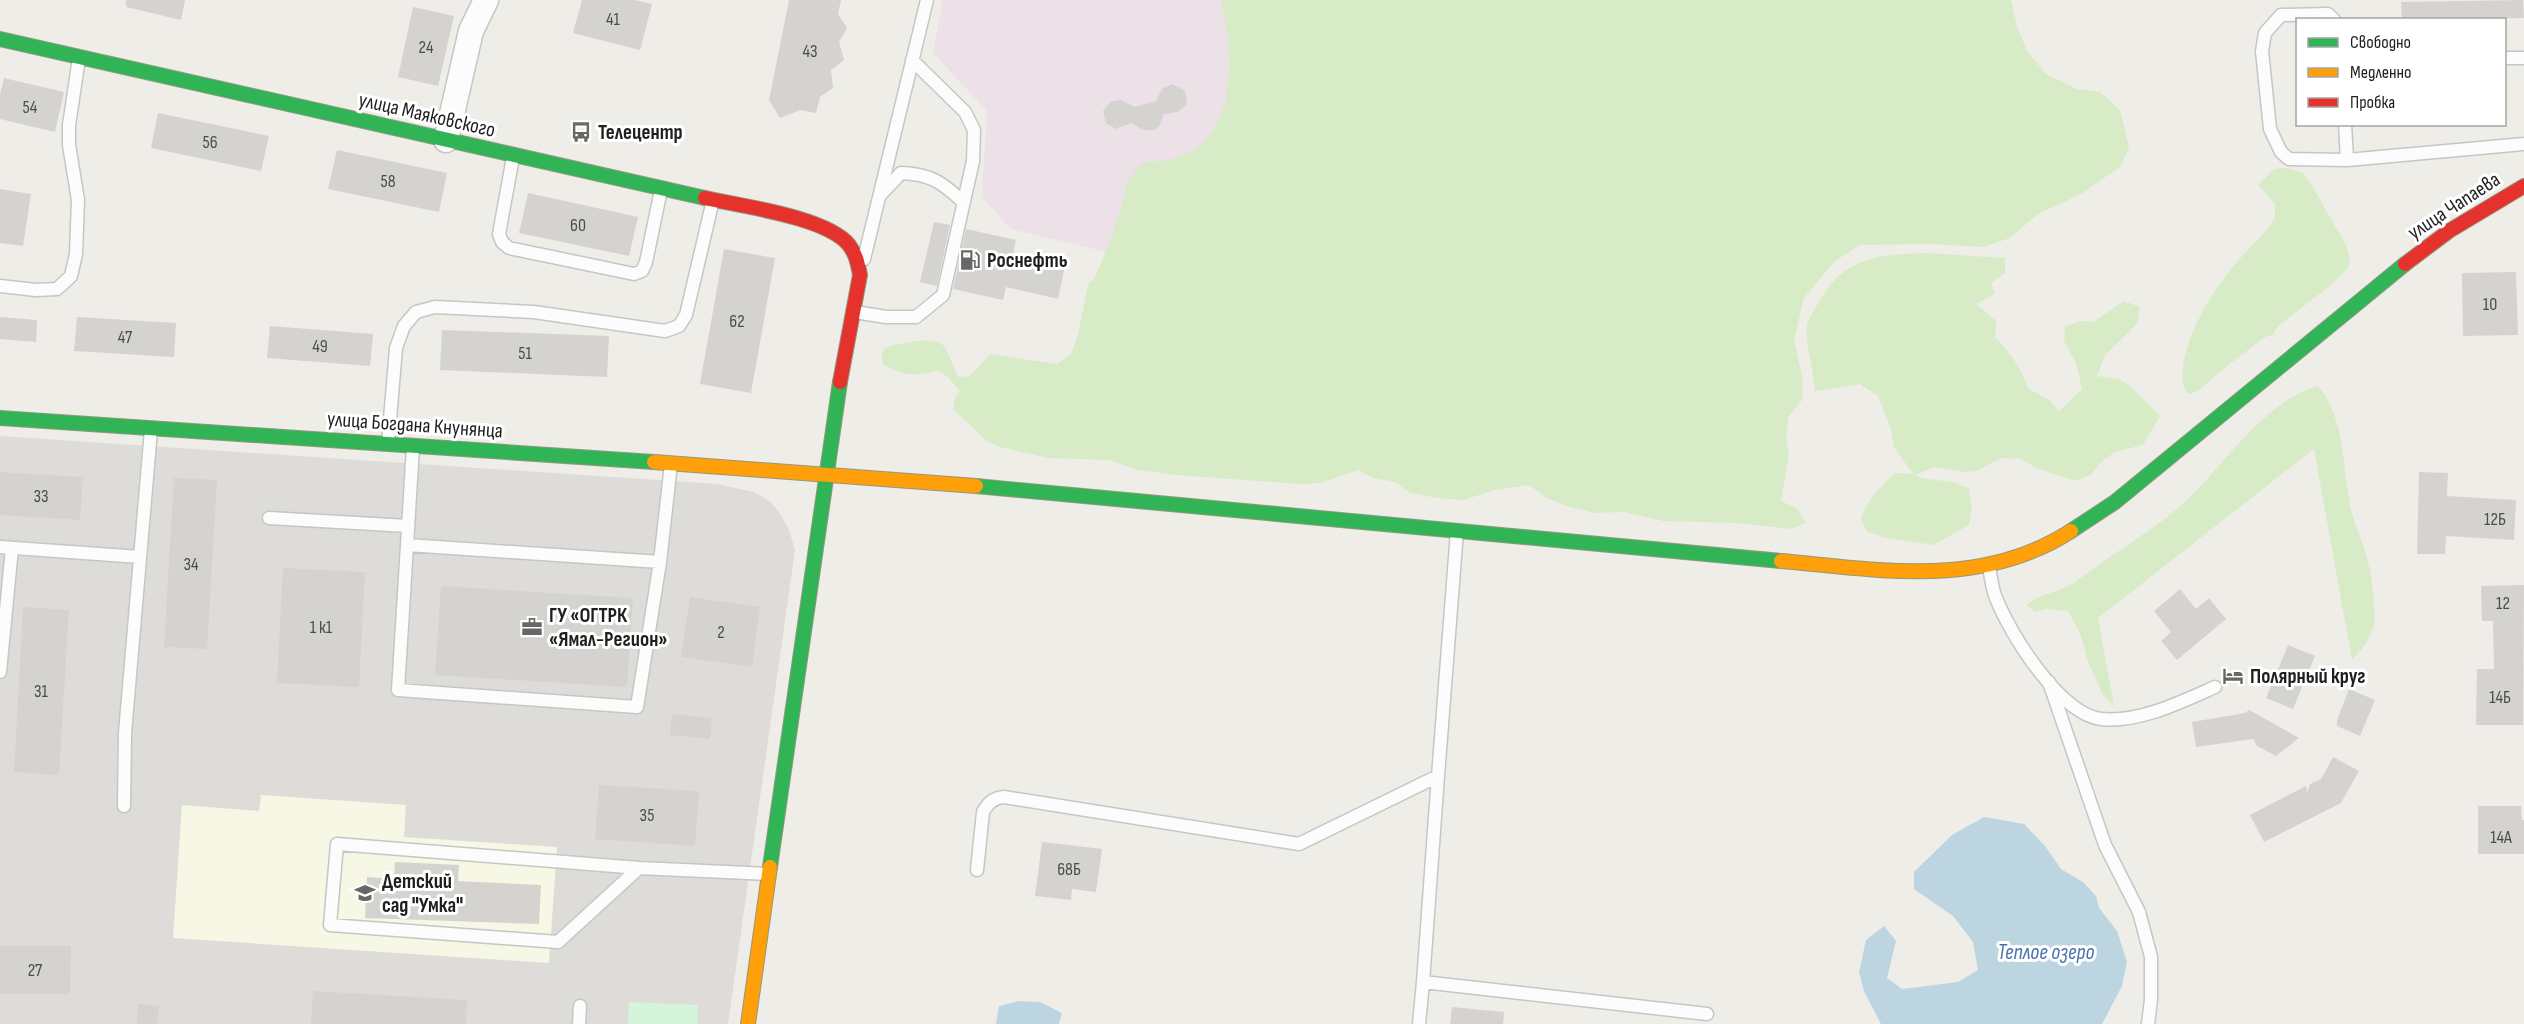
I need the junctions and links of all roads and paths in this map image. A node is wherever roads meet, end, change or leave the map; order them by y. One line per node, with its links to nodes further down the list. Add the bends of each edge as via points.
1 (486, 0): 10 (street, via 471,31)
2 (927, 0): 8 (lane)
3 (2332, 18): 13 (lane, via 2328,14 2281,15 2265,33 2262,51 2271,129 2281,152 2289,159)
4 (0, 39): 5 (main road, улица Маяковского)
5 (79, 56): 10 (main road, улица Маяковского); 20 (lane, via 69,125 78,200 71,276 57,289)
6 (2506, 58): 7 (lane)
7 (2524, 58)
8 (912, 60): 16 (lane); 18 (lane, via 965,112 974,130 973,161)
9 (2345, 126): 13 (lane)
10 (446, 140): 12 (main road, улица Маяковского)
11 (2524, 144): 13 (lane)
12 (513, 156): 15 (main road, улица Маяковского); 15 (lane, via 499,234 509,248 634,274 642,271)
13 (2347, 160)
14 (2524, 186): 35 (main road, улица Чапаева, via 2449,231 2407,262 2115,502 2052,543)
15 (661, 189): 17 (main road, улица Маяковского)
16 (881, 195): 18 (lane, via 901,173 921,174 944,184); 19 (lane)
17 (713, 200): 19 (main road, улица Маяковского, via 807,221 843,238 853,248); 24 (lane, via 686,315 679,326 665,331 534,312 435,307 416,312 404,326 396,348)
18 (963, 202): 21 (lane, via 943,295 916,317)
19 (860, 275): 21 (main road)
20 (0, 286)
21 (853, 312): 27 (main road)
22 (0, 418): 23 (main road, улица Богдана Кнунянца)
23 (151, 428): 24 (main road, улица Богдана Кнунянца); 33 (lane)
24 (388, 444): 25 (main road, улица Богдана Кнунянца)
25 (413, 446): 26 (main road, улица Богдана Кнунянца); 29 (lane)
26 (671, 464): 27 (main road, улица Богдана Кнунянца); 34 (lane)
27 (827, 474): 30 (main road, улица Богдана Кнунянца); 43 (main road)
28 (269, 518): 29 (lane)
29 (408, 526): 31 (lane)
30 (1457, 530): 35 (main road, улица Чапаева, via 1890,571 1948,572); 39 (lane)
31 (406, 545): 34 (lane); 34 (lane, via 398,690 626,707 637,707)
32 (6, 547): 33 (lane); 36 (lane)
33 (140, 557): 40 (lane, via 125,733)
34 (660, 562)
35 (1989, 566): 37 (lane, via 2004,616)
36 (0, 672)
37 (2049, 682): 38 (lane, via 2072,705 2088,716 2102,719 2140,716); 50 (lane, via 2105,844 2139,912 2151,957)
38 (2215, 687)
39 (1438, 776): 42 (lane, via 1299,844 1004,796 988,804 983,812); 44 (lane)
40 (124, 806)
41 (639, 868): 41 (lane, via 337,844 330,925 558,942); 43 (lane)
42 (977, 870)
43 (769, 874): 48 (main road)
44 (1423, 982): 46 (lane); 49 (lane)
45 (580, 1006): 47 (lane)
46 (1707, 1014)
47 (579, 1024)
48 (748, 1024)
49 (1419, 1024)
50 (2148, 1024)

